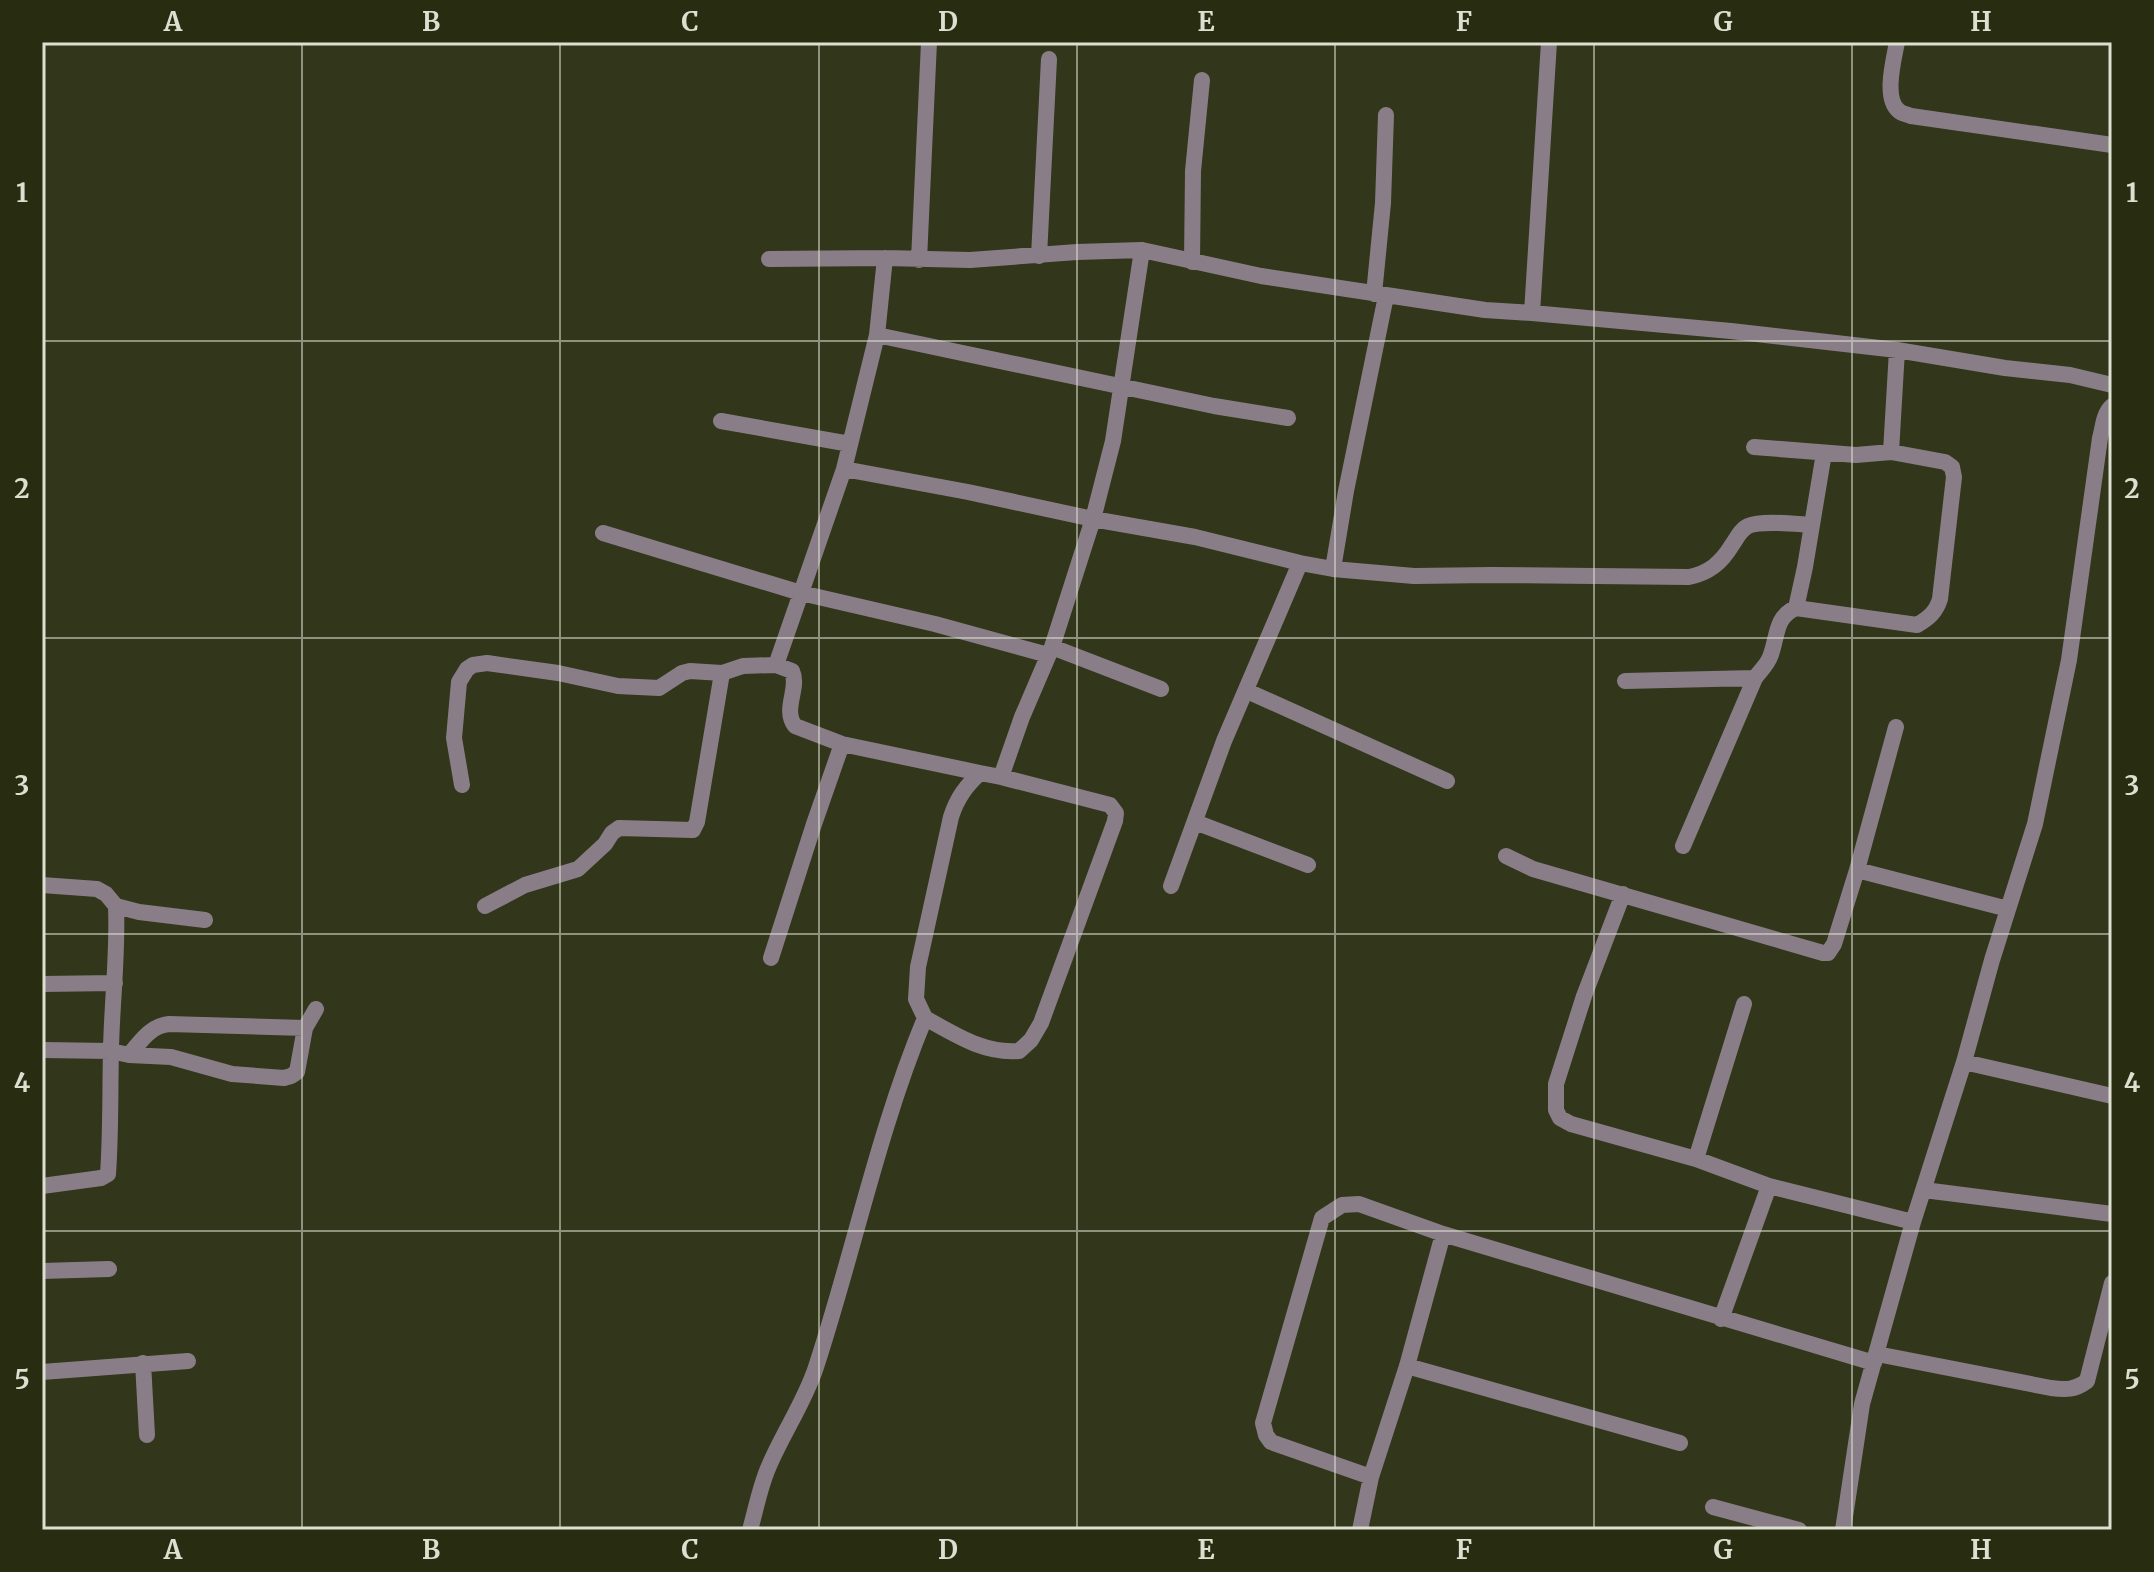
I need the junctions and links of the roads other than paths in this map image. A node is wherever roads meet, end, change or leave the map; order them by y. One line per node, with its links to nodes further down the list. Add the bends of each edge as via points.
1 (929, 42): 12 (street)
2 (1549, 42): 15 (street)
3 (1897, 42): 7 (street, via 1890,89 1899,111)
4 (1049, 59): 9 (street)
5 (1202, 80): 13 (street)
6 (1386, 115): 14 (street)
7 (2112, 145)
8 (1142, 250): 9 (street); 13 (street); 19 (street)
9 (1039, 256): 12 (street)
10 (885, 258): 11 (street); 12 (street); 16 (street)
11 (769, 259)
12 (919, 260)
13 (1192, 262): 14 (street)
14 (1380, 295): 15 (street); 32 (street)
15 (1532, 313): 17 (street)
16 (877, 335): 19 (street); 23 (street)
17 (1897, 350): 18 (street); 25 (street)
18 (2112, 385)
19 (1121, 386): 21 (street); 28 (street)
20 (2112, 406): 58 (street, via 2100,438 2069,660 2035,824)
21 (1288, 418)
22 (721, 421): 23 (street)
23 (850, 444): 27 (street)
24 (1754, 447): 26 (street)
25 (1891, 452): 26 (street); 34 (street, via 1952,467 1937,608 1917,625)
26 (1824, 453): 29 (street)
27 (844, 469): 28 (street); 33 (street)
28 (1093, 519): 31 (street); 35 (street)
29 (1811, 525): 32 (street, via 1749,526 1713,568 1689,577 1414,576); 34 (street)
30 (603, 533): 33 (street)
31 (1300, 563): 32 (street); 41 (street)
32 (1333, 569)
33 (801, 593): 35 (street); 36 (street)
34 (1796, 608): 38 (street, via 1782,617 1769,660)
35 (1050, 651): 40 (street); 45 (street)
36 (776, 665): 37 (street); 43 (street, via 795,676 789,710 795,726)
37 (722, 673): 47 (street, via 690,671 659,688 473,665 459,682 454,738); 57 (street, via 693,830 619,828 578,869 525,885)
38 (1755, 678): 39 (street); 49 (street)
39 (1625, 681)
40 (1161, 689)
41 (1247, 691): 46 (street); 48 (street)
42 (1896, 727): 52 (street)
43 (842, 744): 44 (street); 60 (street)
44 (980, 773): 45 (street); 65 (street, via 956,801 951,817 918,967 916,999)
45 (1001, 777): 65 (street, via 1110,805 1115,821 1031,1040 1019,1051 1002,1052)
46 (1447, 781)
47 (462, 785)
48 (1195, 822): 51 (street); 54 (street)
49 (1683, 846)
50 (1506, 856): 55 (street, via 1533,869)
51 (1308, 865)
52 (1857, 870): 55 (street, via 1828,953); 58 (street)
53 (42, 885): 56 (street, via 97,889)
54 (1171, 886)
55 (1623, 894): 72 (street, via 1556,1084 1556,1110 1571,1124)
56 (116, 906): 59 (street); 61 (street)
57 (485, 906)
58 (2008, 909): 70 (street)
59 (205, 920)
60 (771, 958)
61 (115, 983): 62 (street); 68 (street)
62 (42, 984)
63 (1744, 1004): 72 (street)
64 (316, 1009): 66 (street)
65 (925, 1018): 92 (street, via 885,1132 815,1372 768,1468)
66 (305, 1028): 69 (street, via 157,1025); 69 (street, via 297,1072 284,1078 232,1074 171,1057)
67 (42, 1050): 68 (street)
68 (111, 1051): 69 (street); 73 (street, via 108,1174)
69 (129, 1055)
70 (1964, 1062): 71 (street); 75 (street)
71 (2112, 1096)
72 (1696, 1159): 74 (street)
73 (42, 1186)
74 (1769, 1186): 77 (street); 82 (street)
75 (1924, 1190): 76 (street); 77 (street)
76 (2112, 1214)
77 (1913, 1222): 83 (street)
78 (1443, 1234): 82 (street); 86 (street); 90 (street, via 1359,1204 1342,1205 1322,1218 1263,1423 1271,1442)
79 (109, 1269): 80 (street)
80 (42, 1271)
81 (2112, 1283): 83 (street, via 2087,1381 2079,1388)
82 (1721, 1319): 83 (street)
83 (1876, 1359): 95 (street, via 1862,1404)
84 (188, 1361): 85 (street)
85 (143, 1363): 87 (street); 88 (street)
86 (1407, 1366): 89 (street); 90 (street)
87 (42, 1372)
88 (147, 1435)
89 (1680, 1443)
90 (1371, 1477): 93 (street)
91 (1713, 1507): 94 (street)
92 (750, 1530)
93 (1360, 1530)
94 (1799, 1530)
95 (1844, 1530)

